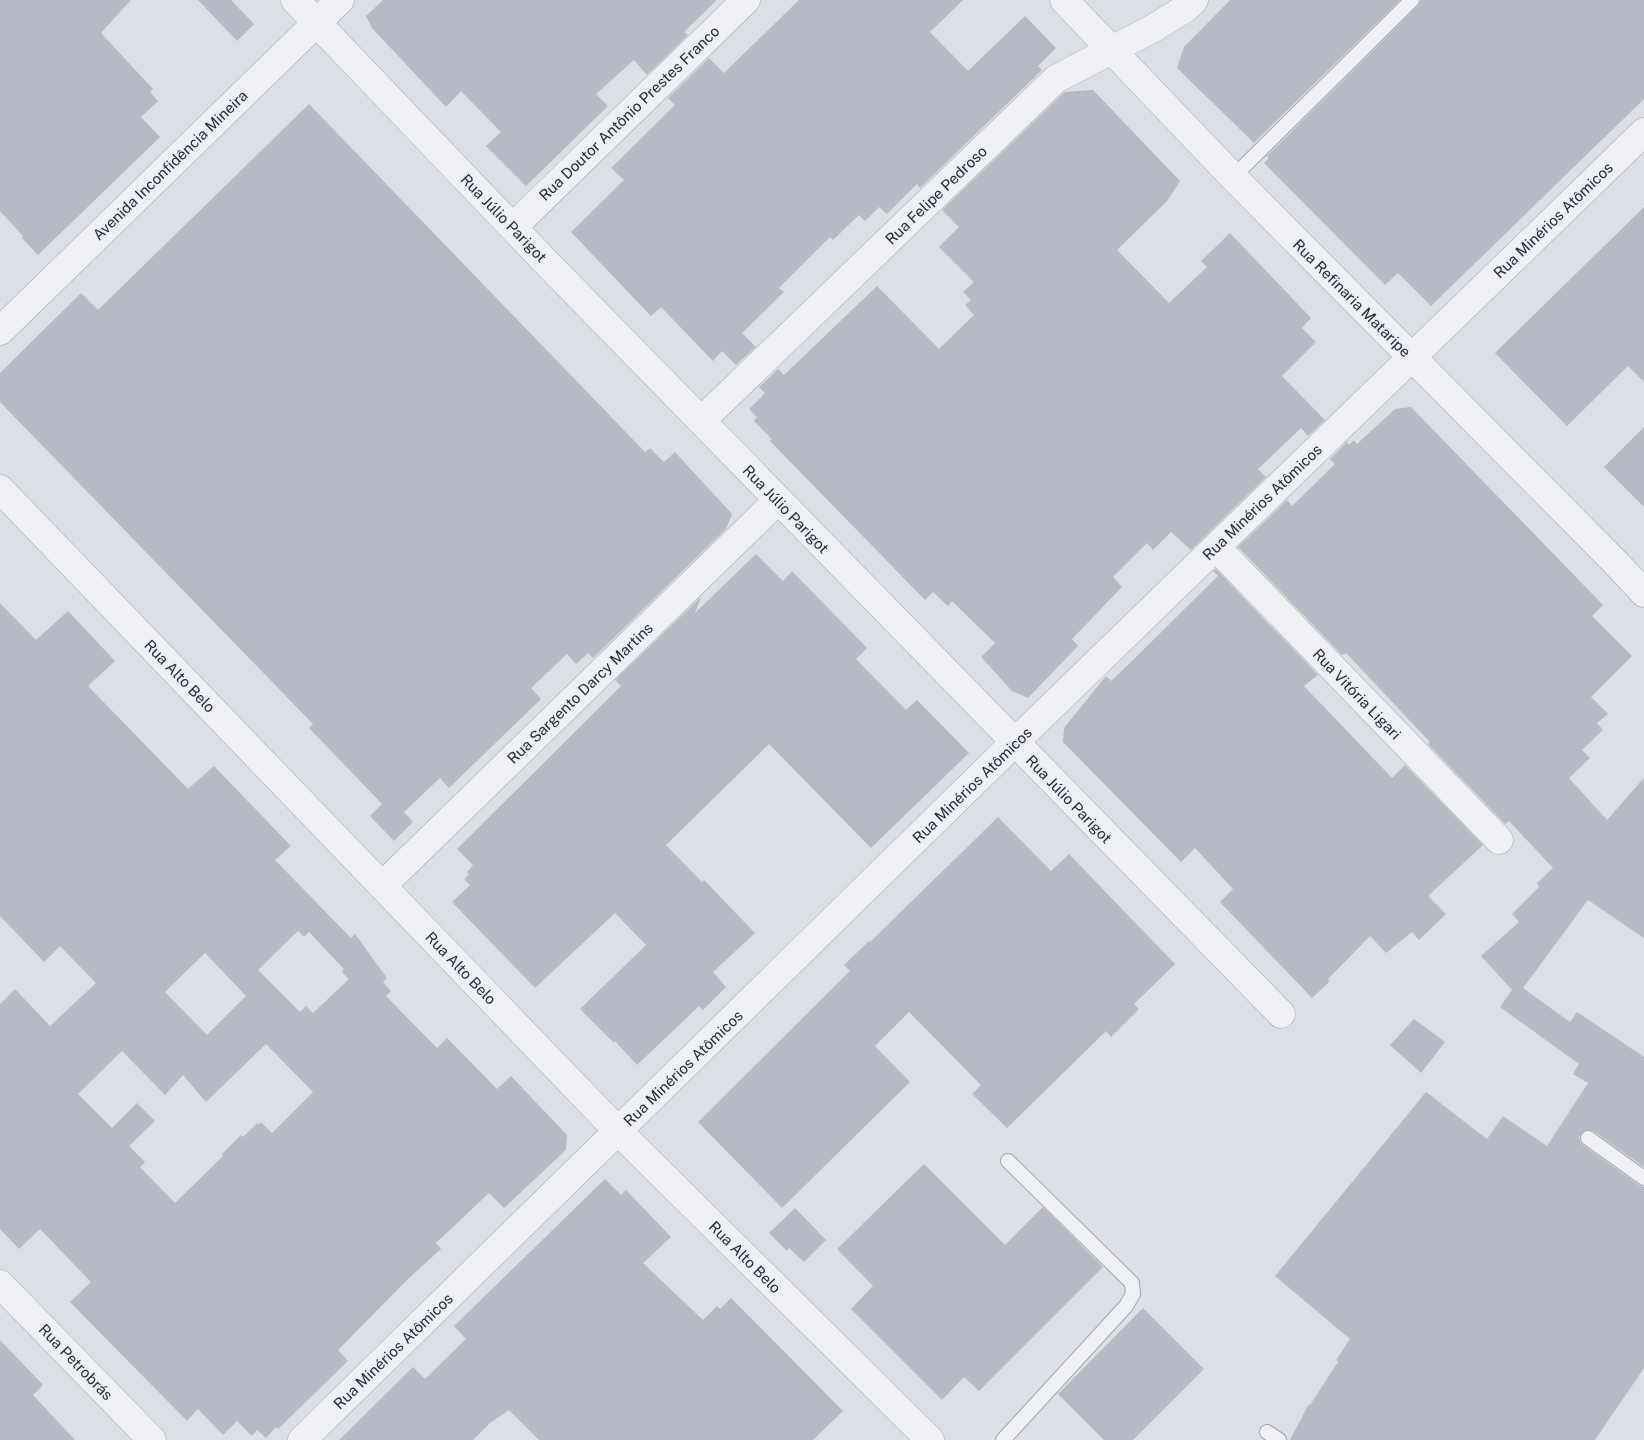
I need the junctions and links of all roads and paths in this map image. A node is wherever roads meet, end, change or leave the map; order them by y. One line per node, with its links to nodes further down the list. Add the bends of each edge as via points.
1 (295, 0): 7 (street, Rua Júlio Parigot)
2 (340, 0): 7 (street, Avenida Inconfidência Mineira)
3 (746, 0): 11 (street, Rua Doutor Antônio Prestes Franco)
4 (1064, 0): 8 (street, Rua Refinaria Mataripe)
5 (1194, 0): 8 (street, Rua Felipe Pedroso, via 1186,8)
6 (1412, 0): 10 (lane)
7 (317, 22): 11 (street, Rua Júlio Parigot); 12 (street, Avenida Inconfidência Mineira)
8 (1112, 51): 10 (street, Rua Refinaria Mataripe); 14 (street, Rua Felipe Pedroso, via 1056,79)
9 (1644, 132): 13 (street, Rua Minérios Atômicos)
10 (1233, 177): 13 (street, Rua Refinaria Mataripe)
11 (512, 227): 14 (street, Rua Júlio Parigot)
12 (0, 331)
13 (1411, 358): 17 (street, Rua Minérios Atômicos); 18 (street, Rua Refinaria Mataripe)
14 (701, 421): 16 (street, Rua Júlio Parigot)
15 (0, 489): 21 (street, Rua Alto Belo)
16 (778, 500): 19 (street, Rua Júlio Parigot); 21 (street, Rua Sargento Darcy Martins)
17 (1216, 547): 19 (street, Rua Minérios Atômicos); 20 (street, Rua Vitória Ligari)
18 (1644, 593)
19 (1014, 743): 22 (street, Rua Júlio Parigot); 23 (street, Rua Minérios Atômicos)
20 (1499, 840)
21 (382, 886): 23 (street, Rua Alto Belo)
22 (1281, 1014)
23 (618, 1131): 29 (street, Rua Minérios Atômicos); 30 (street, Rua Alto Belo)
24 (1588, 1138): 26 (lane)
25 (1008, 1161): 31 (lane, via 1132,1283 1133,1294 1126,1306)
26 (1644, 1178)
27 (0, 1284): 28 (street, Rua Petrobrás)
28 (152, 1440)
29 (302, 1440)
30 (930, 1440)
31 (1002, 1440)

